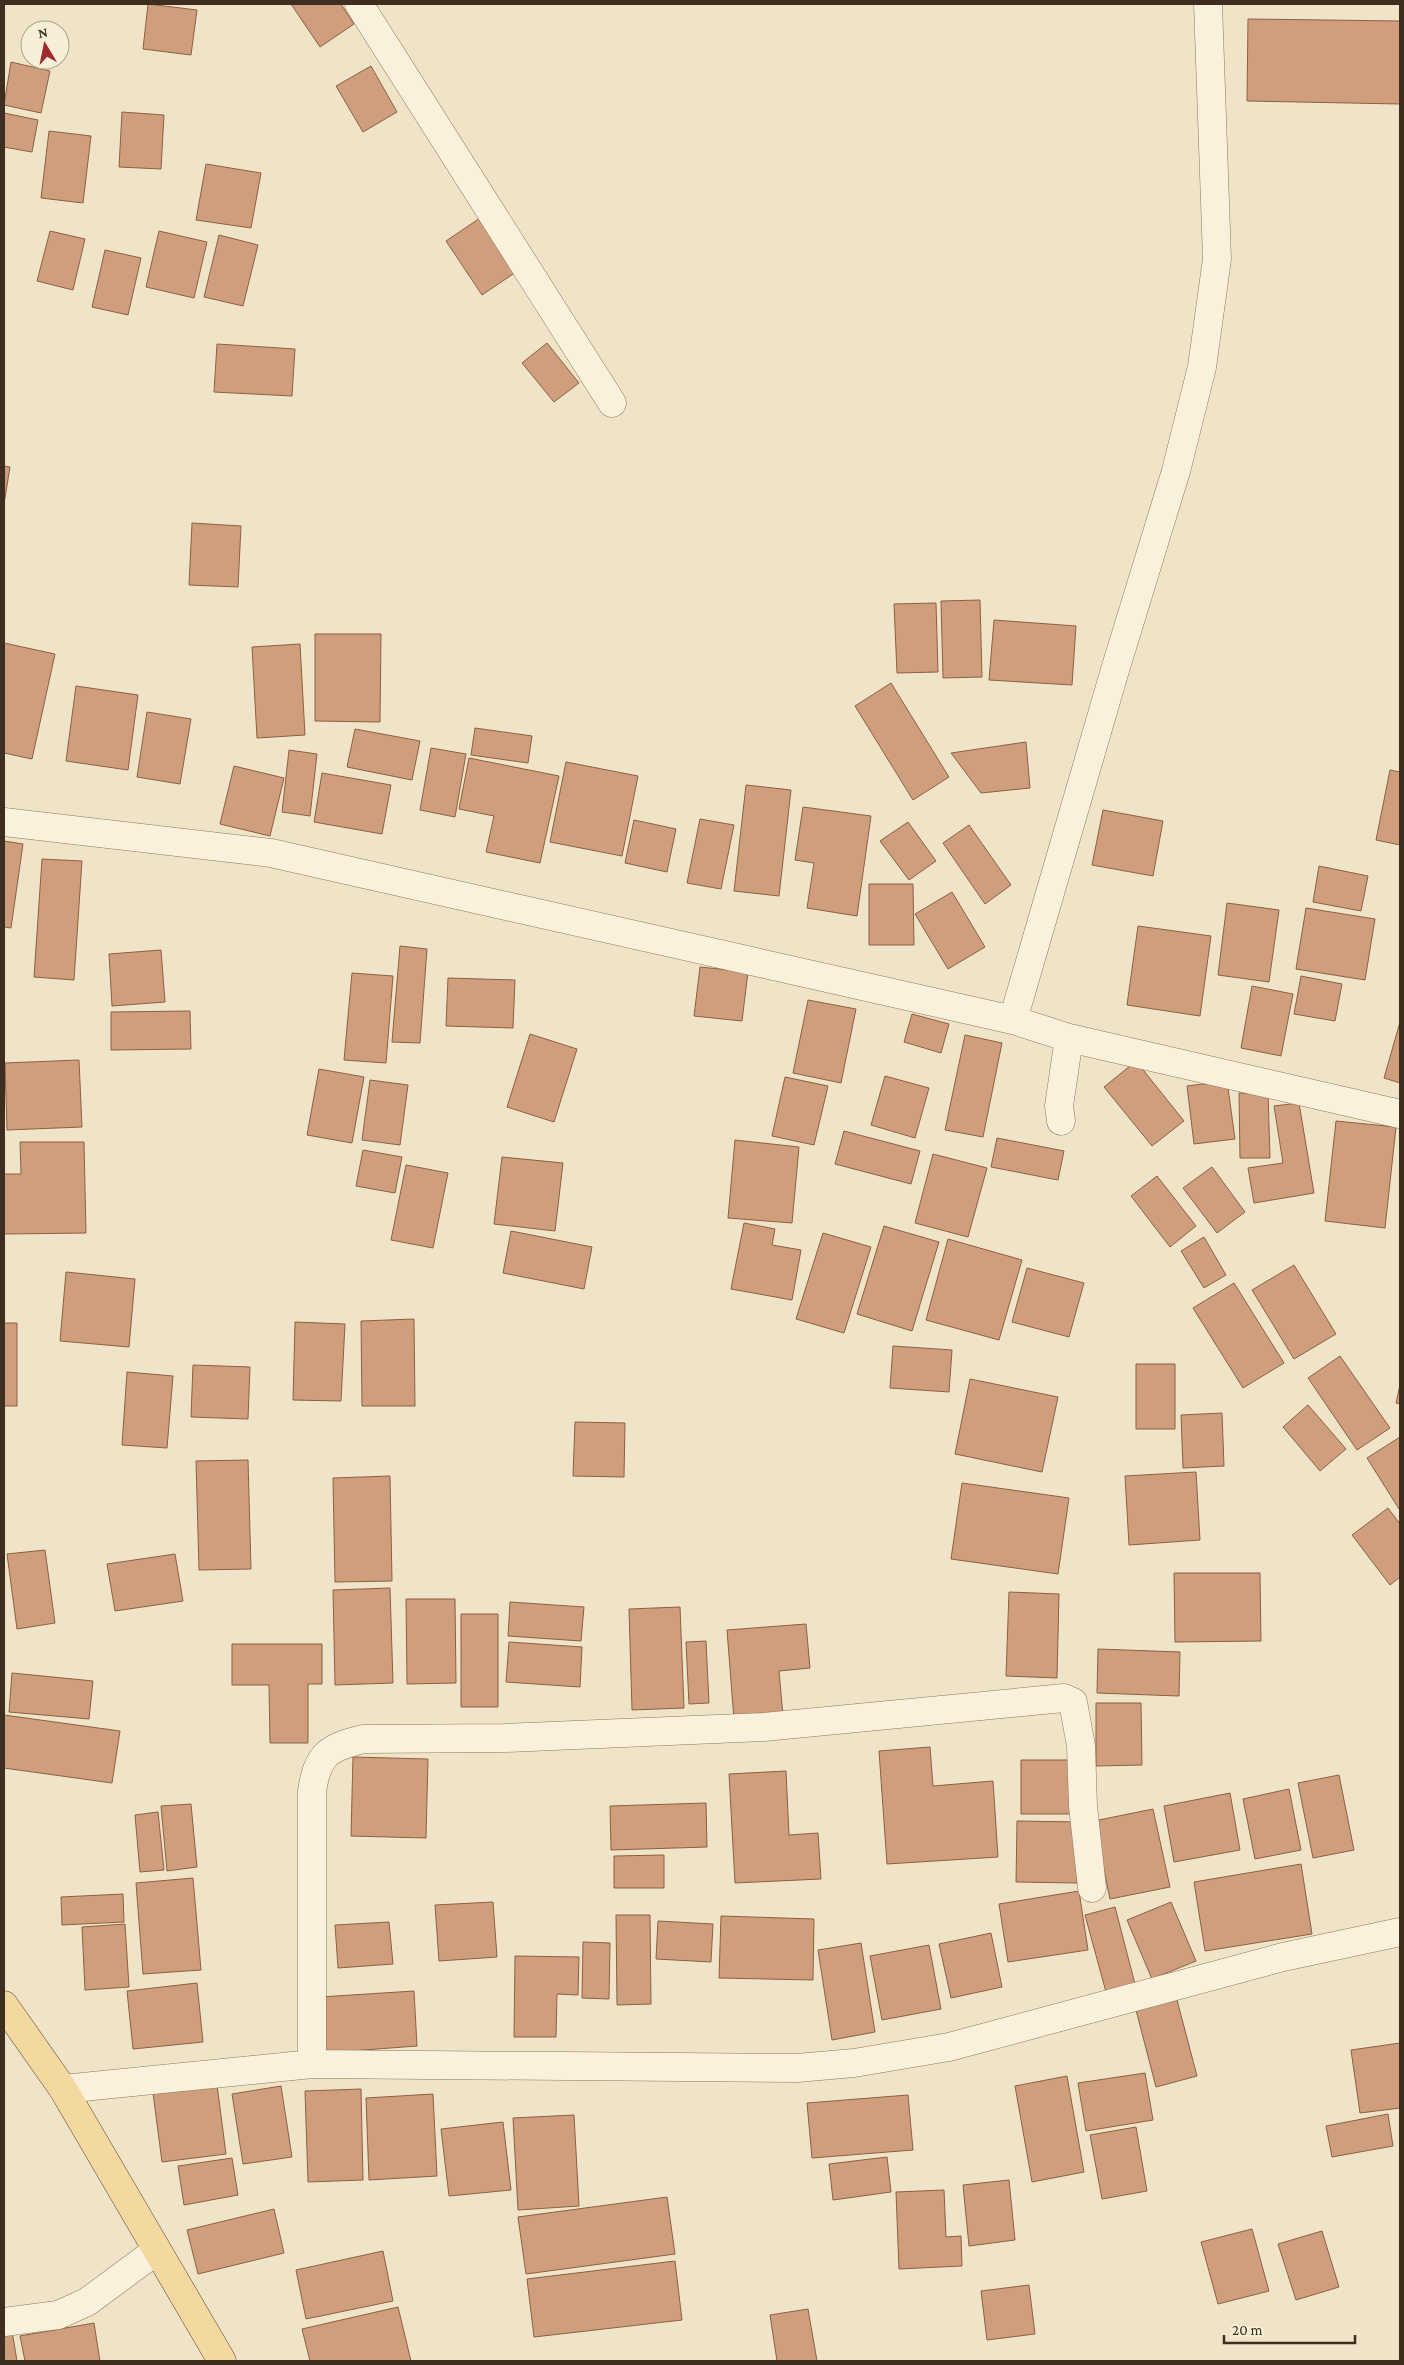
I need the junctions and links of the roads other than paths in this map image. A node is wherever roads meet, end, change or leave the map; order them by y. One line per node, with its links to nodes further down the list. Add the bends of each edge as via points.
1 (359, 4): 3 (street)
2 (1208, 4): 5 (street, via 1217,259 1202,367 1176,472)
3 (612, 403)
4 (4, 822): 5 (street, via 271,853)
5 (1013, 1020): 6 (street)
6 (1069, 1038): 7 (street); 8 (street, via 1058,1106)
7 (1400, 1114)
8 (1061, 1121)
9 (1092, 1888): 12 (street, via 1083,1806 1081,1746 1073,1702 1064,1698 764,1727 505,1738 364,1739 343,1744 326,1753 315,1771 312,1792)
10 (1400, 1932): 12 (street, via 1283,1957 948,2047 854,2063 796,2068)
11 (4, 2005): 13 (main road)
12 (312, 2064): 13 (street)
13 (63, 2089): 14 (main road)
14 (156, 2251): 15 (street, via 87,2302 58,2315); 16 (main road)
15 (4, 2322)
16 (222, 2361)

